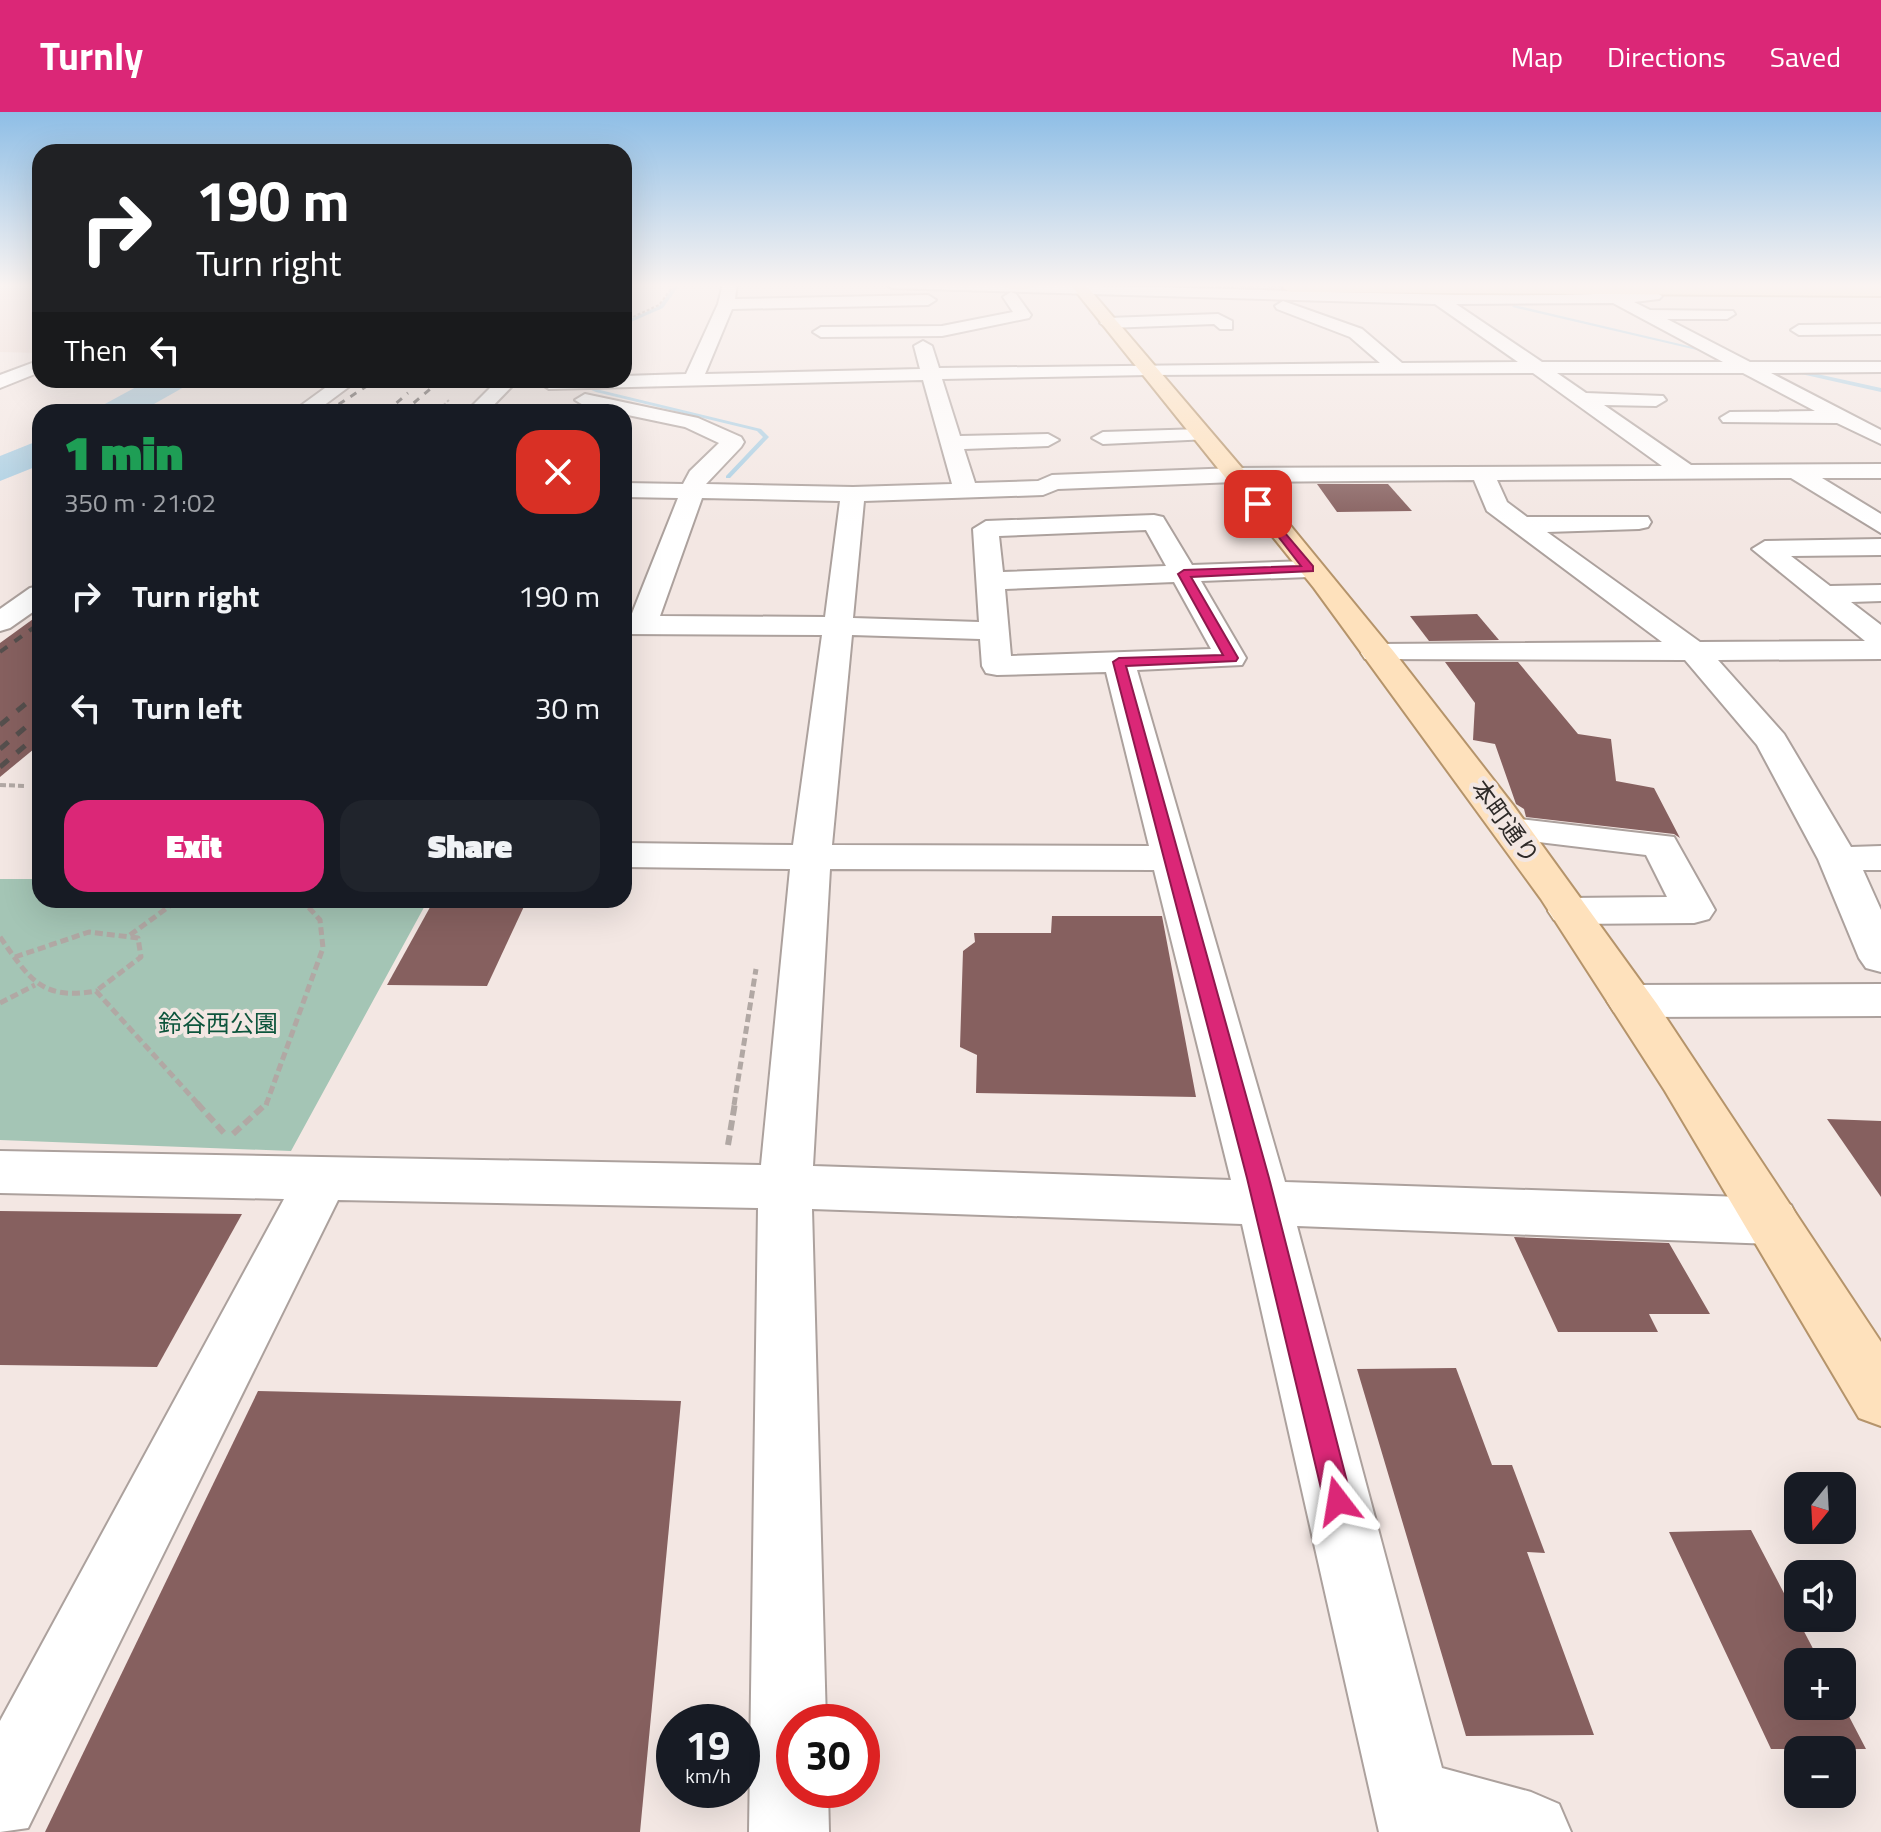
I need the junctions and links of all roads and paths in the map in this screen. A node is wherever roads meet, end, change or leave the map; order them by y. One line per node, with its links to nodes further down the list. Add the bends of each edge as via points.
1 (702, 364): 15 (street)
2 (928, 364): 14 (street)
3 (1144, 364): 12 (main road, 本町通り)
4 (1392, 364): 13 (street)
5 (1532, 364): 10 (street)
6 (1743, 364): 11 (street)
7 (32, 366): 18 (street)
8 (1844, 367): 9 (street); 11 (street); 17 (street)
9 (1881, 367)
10 (1537, 368): 11 (street); 13 (street); 24 (street)
11 (1750, 368): 30 (street)
12 (1148, 369): 13 (street); 14 (street); 32 (main road, 本町通り)
13 (1398, 369)
14 (931, 374): 15 (street, via 830,370 789,386); 22 (street)
15 (693, 380): 16 (street)
16 (632, 381)
17 (1881, 381)
18 (0, 382)
19 (337, 388): 26 (street)
20 (501, 388): 27 (street)
21 (568, 388): 28 (street, via 582,399)
22 (937, 397): 23 (street); 36 (street)
23 (965, 397)
24 (1581, 399): 25 (street); 39 (street)
25 (1656, 400)
26 (314, 404)
27 (484, 404)
28 (606, 404)
29 (632, 410): 44 (street, via 691,422 731,439)
30 (1842, 417): 31 (street); 34 (street)
31 (1730, 418)
32 (1202, 435): 33 (street); 41 (main road, 本町通り)
33 (1103, 438)
34 (1881, 438)
35 (1048, 440): 36 (street)
36 (951, 443): 45 (street)
37 (1795, 471): 38 (street); 39 (street); 50 (street)
38 (1881, 471)
39 (1686, 472): 40 (street)
40 (1483, 473): 41 (street); 49 (street, via 1496,506)
41 (1235, 475): 42 (street, via 1052,482); 52 (main road, 本町通り)
42 (1043, 488): 45 (street); 48 (street)
43 (632, 490): 44 (street)
44 (692, 490): 46 (street); 59 (street)
45 (965, 490): 46 (street)
46 (853, 494): 60 (street)
47 (1639, 522): 49 (street)
48 (1062, 525): 53 (street, via 1154,522); 54 (street, via 986,529)
49 (1520, 525): 64 (street)
50 (1881, 525)
51 (1881, 547): 56 (street, via 1765,549)
52 (1309, 569): 53 (street); 65 (main road, 本町通り)
53 (1184, 574): 54 (street); 66 (street, via 1231,658)
54 (989, 581): 61 (street)
55 (1881, 593): 56 (street)
56 (1824, 594): 62 (street)
57 (32, 600): 58 (street)
58 (0, 622)
59 (633, 625): 60 (street)
60 (838, 626): 61 (street); 73 (street)
61 (994, 631): 66 (street, via 997,666)
62 (1881, 639)
63 (1881, 650): 64 (street)
64 (1693, 651): 65 (street); 76 (street, via 1772,741)
65 (1376, 653): 71 (main road, 本町通り)
66 (1119, 662): 74 (street)
67 (1846, 679): 68 (street)
68 (1881, 679)
69 (0, 785): 70 (path)
70 (26, 786)
71 (1511, 829): 79 (main road, 本町通り); 79 (street, via 1660,845 1694,910)
72 (632, 855): 73 (street)
73 (811, 857): 74 (street); 95 (street)
74 (1171, 858): 96 (street)
75 (1881, 858): 76 (street)
76 (1838, 859): 83 (street)
77 (167, 908): 80 (path)
78 (309, 908): 91 (path, via 320,920 323,948 266,1105)
79 (1569, 911): 88 (main road, 本町通り)
80 (129, 935): 82 (path, via 110,929 79,933); 86 (path, via 138,938 141,957)
81 (0, 937): 82 (path)
82 (15, 957): 85 (path)
83 (1881, 958)
84 (757, 963): 92 (path)
85 (35, 985): 86 (path, via 51,994); 89 (path)
86 (95, 991): 90 (path)
87 (1881, 1000): 88 (street)
88 (1630, 1001): 97 (main road, 本町通り)
89 (0, 1003)
90 (219, 1128)
91 (228, 1138)
92 (726, 1158)
93 (0, 1172): 94 (street)
94 (323, 1177): 95 (street); 99 (street)
95 (785, 1187): 96 (street); 101 (street)
96 (1264, 1203): 97 (street); 100 (street)
97 (1772, 1221): 98 (main road, 本町通り)
98 (1881, 1397)
99 (0, 1800)
100 (1416, 1816): 102 (street)
101 (789, 1832)
102 (1531, 1832)

